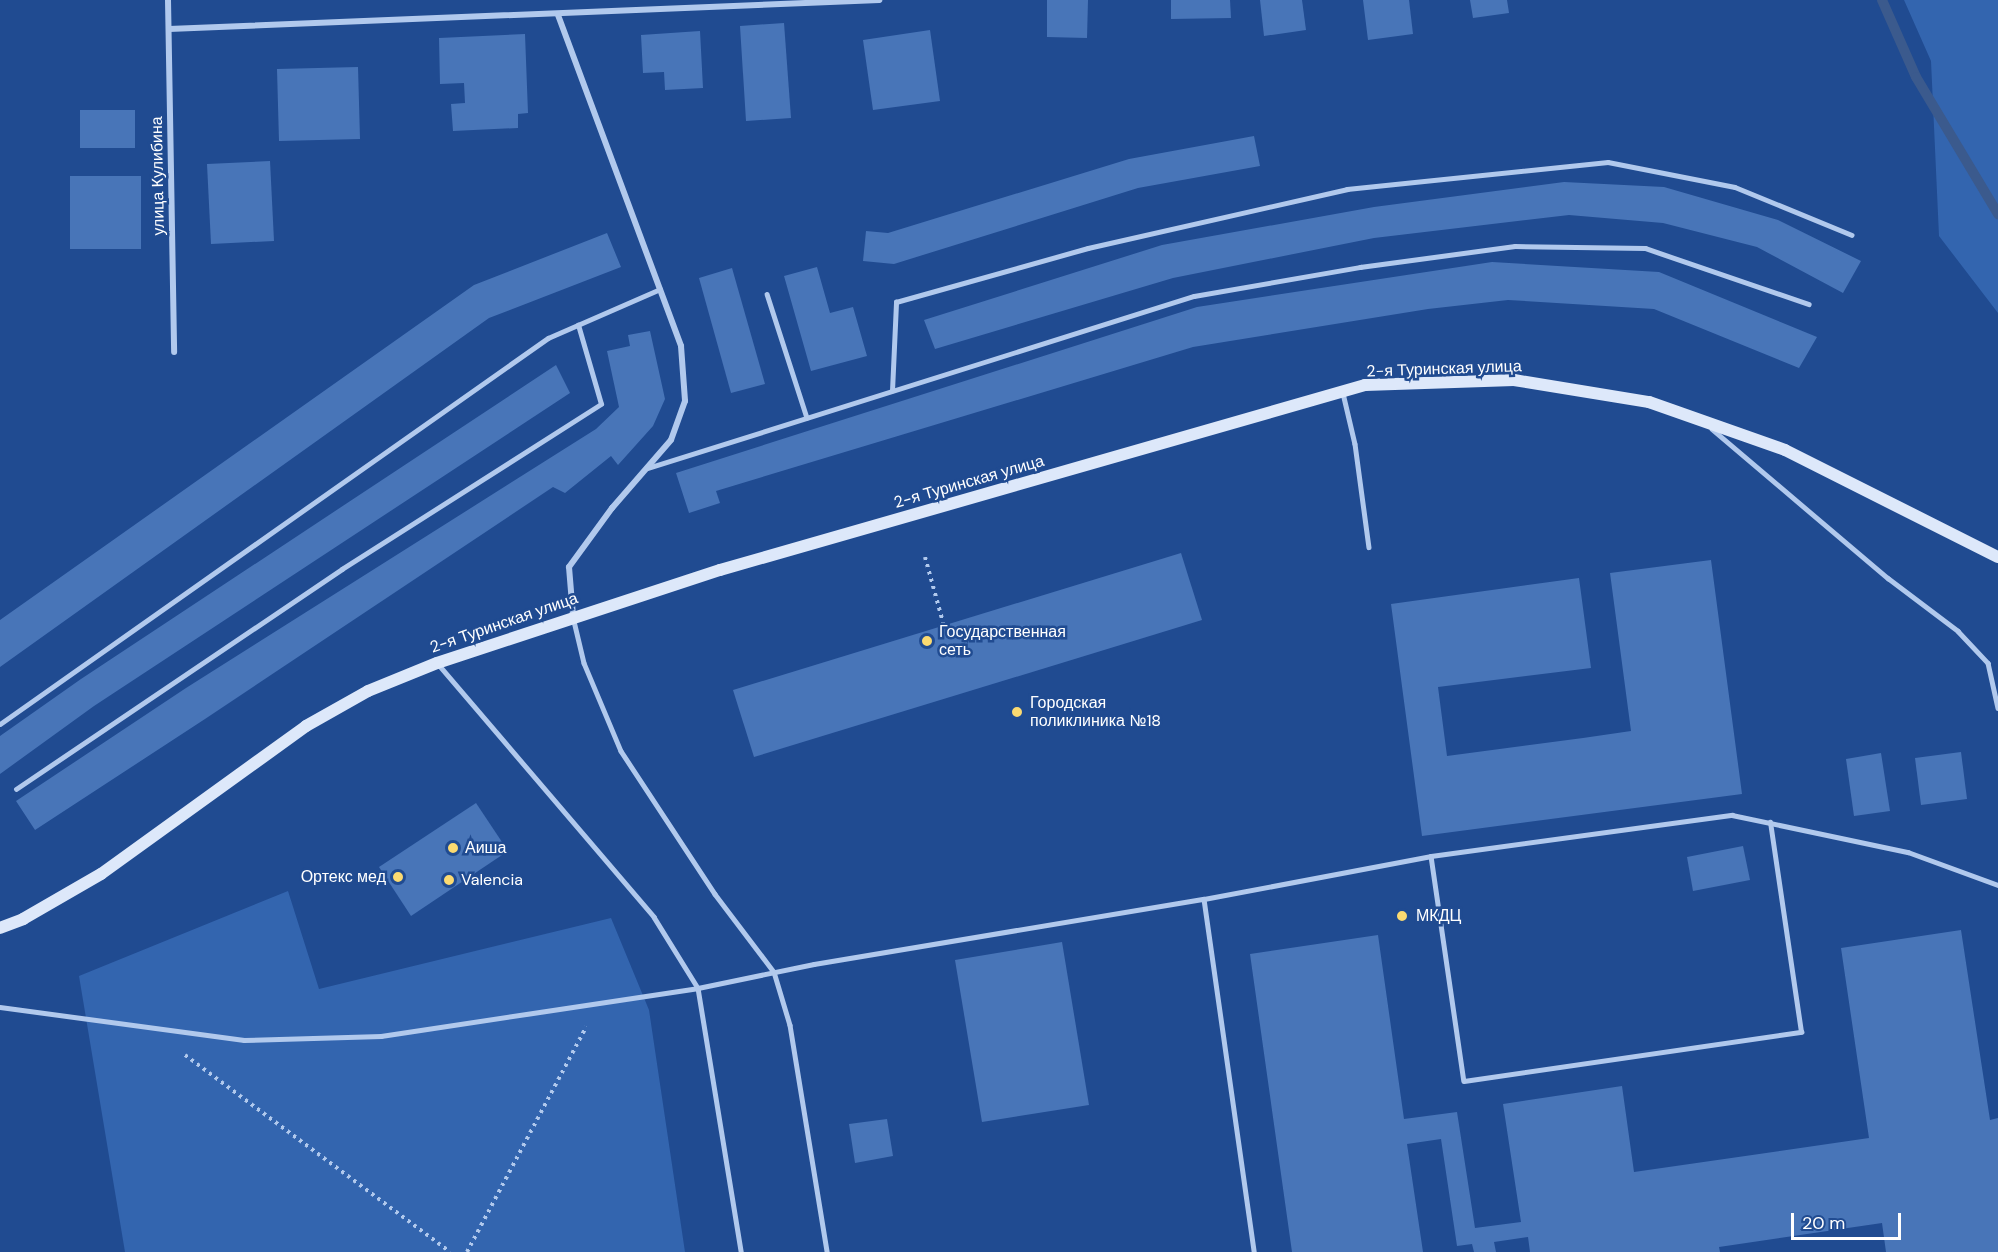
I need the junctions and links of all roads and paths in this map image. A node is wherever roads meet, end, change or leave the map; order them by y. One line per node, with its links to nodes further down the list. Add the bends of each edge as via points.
1 (168, 0): 4 (street, улица Кулибина)
2 (879, 0): 3 (street)
3 (558, 15): 4 (street); 6 (street)
4 (168, 29): 10 (street, улица Кулибина)
5 (1852, 235): 11 (lane, via 1735,187 1608,162 1347,189 1088,248 896,302)
6 (660, 289): 9 (lane); 15 (street, via 681,346 685,401 671,440)
7 (768, 294): 13 (lane)
8 (1809, 304): 11 (lane, via 1645,248 1515,246 1360,267 1194,296)
9 (578, 325): 23 (lane, via 548,338); 24 (lane, via 601,404 342,569)
10 (174, 352)
11 (891, 391): 13 (lane)
12 (1342, 392): 14 (street, 2-я Туринская улица, via 1365,385 1514,380 1649,402); 16 (lane, via 1355,444); 19 (street, 2-я Туринская улица, via 720,570)
13 (807, 418): 15 (lane)
14 (1702, 420): 18 (street, 2-я Туринская улица, via 1785,450); 22 (lane, via 1888,579 1958,631 1988,663)
15 (646, 468): 19 (street, via 569,567)
16 (1369, 547)
17 (925, 557): 20 (path)
18 (1998, 557)
19 (573, 616): 21 (street, 2-я Туринская улица); 30 (lane, via 584,663 621,751 715,894)
20 (944, 626)
21 (437, 663): 29 (street, 2-я Туринская улица, via 368,691 306,726 101,874); 31 (lane, via 654,917)
22 (1998, 708)
23 (0, 724)
24 (16, 789)
25 (1770, 822): 26 (lane, via 1732,815); 26 (lane, via 1801,1032 1464,1081); 27 (lane, via 1908,852)
26 (1431, 856): 28 (lane)
27 (1998, 885)
28 (1204, 899): 30 (lane); 39 (lane)
29 (0, 928)
30 (774, 972): 31 (lane); 38 (lane, via 790,1025)
31 (698, 988): 32 (lane); 37 (lane)
32 (599, 1003): 34 (lane, via 381,1036 244,1040); 36 (path)
33 (0, 1007): 34 (lane)
34 (148, 1027): 35 (path)
35 (450, 1252)
36 (467, 1252)
37 (741, 1252)
38 (827, 1252)
39 (1254, 1252)

